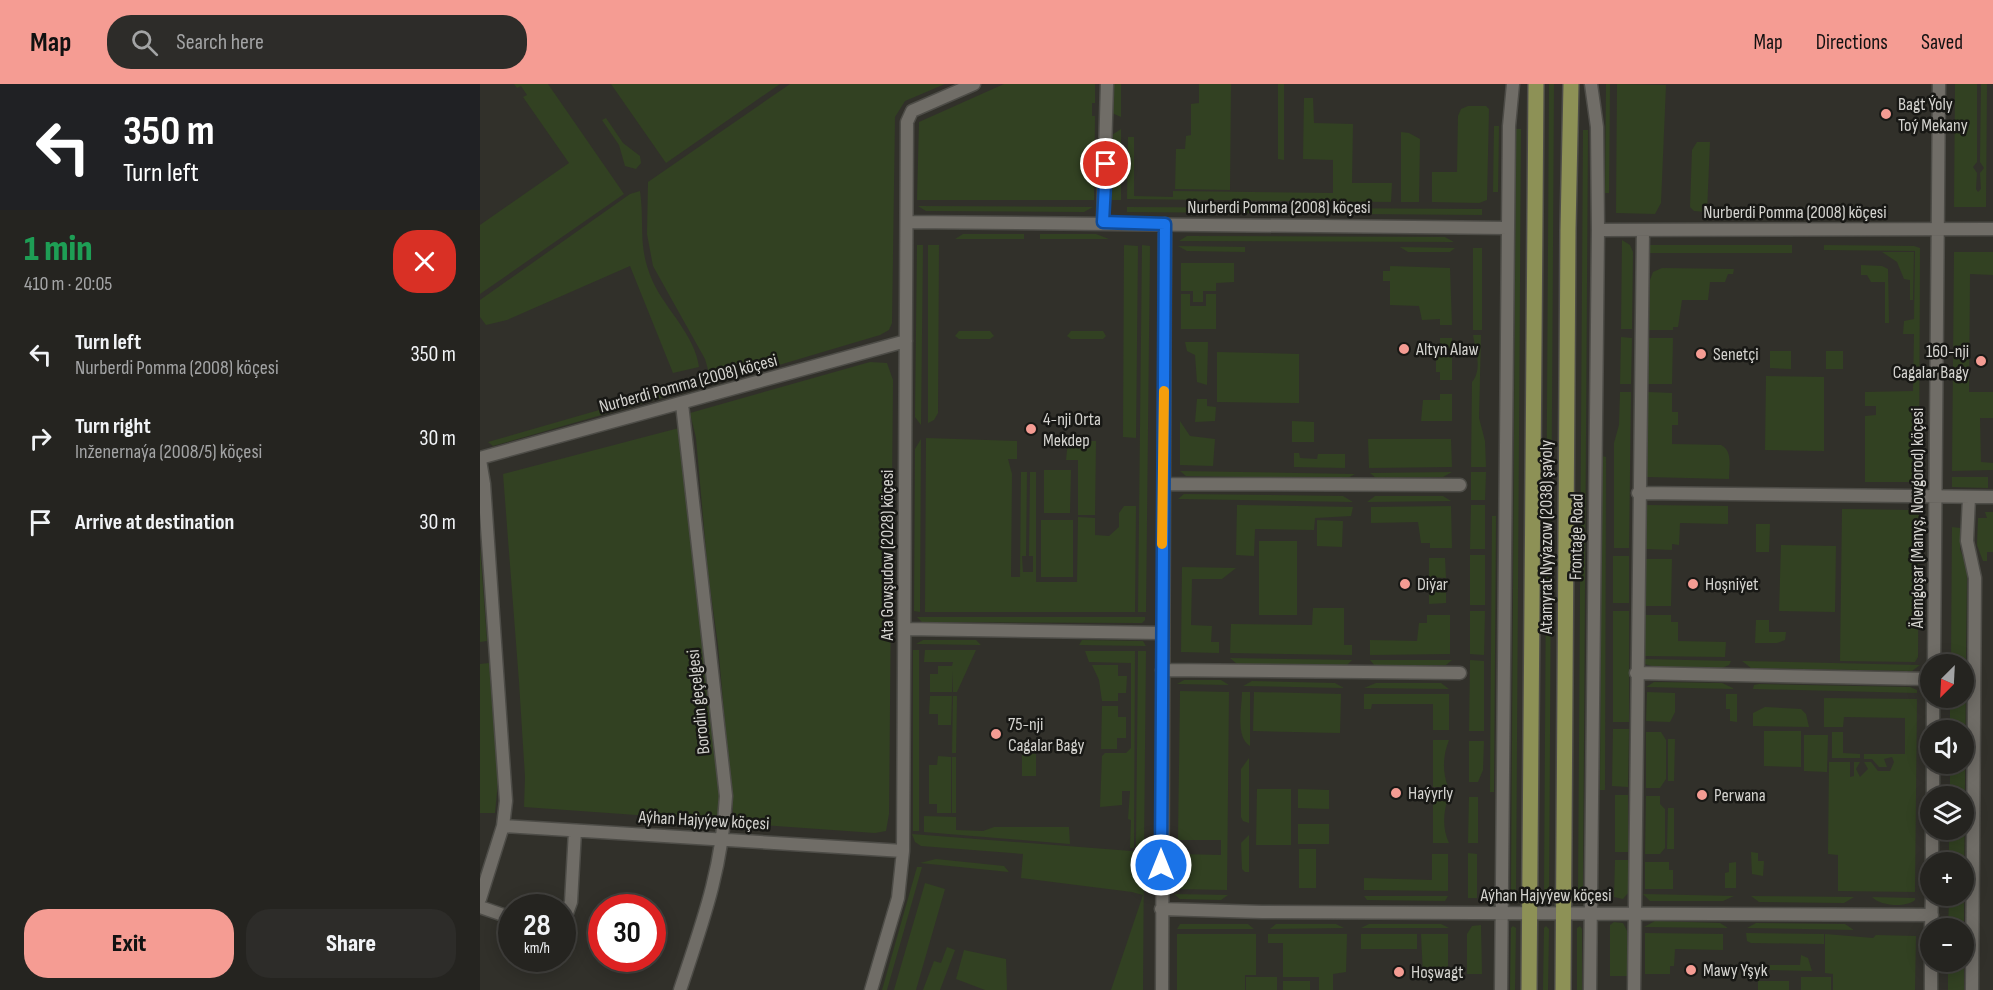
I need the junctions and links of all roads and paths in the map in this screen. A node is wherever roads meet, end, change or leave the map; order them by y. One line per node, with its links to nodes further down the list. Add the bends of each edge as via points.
1 (974, 84): 8 (street, Ata Gowşudow (2028) köçesi, via 918,108 909,116)
2 (1107, 84): 9 (street)
3 (1513, 84): 11 (street)
4 (1536, 84): 45 (main road, Atamyrat Nyýazow (2038) şaýoly)
5 (1571, 84): 46 (main road, Atamyrat Nyýazow (2038) şaýoly)
6 (1591, 84): 13 (street, Frontage Road, via 1597,127)
7 (1940, 84): 15 (street, Älemgoşar (Manyş, Nowgorod) köçesi)
8 (907, 222): 9 (street, Nurberdi Pomma (2008) köçesi); 16 (street, Ata Gowşudow (2028) köçesi)
9 (1103, 222): 10 (street, Nurberdi Pomma (2008) köçesi)
10 (1165, 224): 11 (street, Nurberdi Pomma (2008) köçesi); 19 (street)
11 (1508, 228): 42 (street)
12 (1993, 229): 15 (street, Nurberdi Pomma (2008) köçesi)
13 (1598, 230): 14 (street, Nurberdi Pomma (2008) köçesi); 43 (street, Frontage Road)
14 (1643, 230): 15 (street, Nurberdi Pomma (2008) köçesi); 21 (street)
15 (1937, 230): 22 (street, Älemgoşar (Manyş, Nowgorod) köçesi)
16 (906, 340): 17 (street, Nurberdi Pomma (2008) köçesi); 25 (street, Ata Gowşudow (2028) köçesi)
17 (682, 404): 18 (street, Nurberdi Pomma (2008) köçesi); 34 (street, Borodin geçelgesi, via 726,796)
18 (480, 459): 32 (street, via 505,786)
19 (1164, 484): 20 (street); 26 (street)
20 (1460, 485)
21 (1638, 493): 22 (street); 30 (street)
22 (1934, 497): 23 (street); 27 (street, Älemgoşar (Manyş, Nowgorod) köçesi)
23 (1969, 497): 24 (street); 58 (street, via 1967,541 1975,578)
24 (1993, 497)
25 (905, 629): 26 (street); 35 (street, Ata Gowşudow (2028) köçesi)
26 (1162, 633): 28 (street)
27 (1934, 654)
28 (1162, 670): 29 (street); 40 (street)
29 (1460, 673)
30 (1636, 673): 31 (street); 44 (street)
31 (1920, 680)
32 (503, 826): 33 (street, Aýhan Hajyýew köçesi); 37 (street)
33 (575, 831): 34 (street, Aýhan Hajyýew köçesi); 36 (street)
34 (724, 839): 35 (street, Aýhan Hajyýew köçesi); 49 (street, Borodin geçelgesi, via 714,886)
35 (903, 851): 50 (street, Ata Gowşudow (2028) köçesi, via 898,898)
36 (571, 894)
37 (480, 898)
38 (1932, 906): 47 (street)
39 (480, 907): 41 (street)
40 (1161, 909): 42 (street, Aýhan Hajyýew köçesi); 51 (street)
41 (498, 913)
42 (1501, 913): 45 (street, Aýhan Hajyýew köçesi); 52 (street)
43 (1591, 913): 44 (street, Aýhan Hajyýew köçesi); 46 (street, Aýhan Hajyýew köçesi); 55 (street, Frontage Road)
44 (1635, 913): 47 (street, Aýhan Hajyýew köçesi); 56 (street)
45 (1529, 914): 46 (street, Aýhan Hajyýew köçesi); 53 (main road, Atamyrat Nyýazow (2038) şaýoly)
46 (1564, 914): 54 (main road, Atamyrat Nyýazow (2038) şaýoly)
47 (1932, 915)
48 (1931, 972): 57 (street)
49 (680, 990)
50 (871, 990)
51 (1162, 990)
52 (1501, 990)
53 (1529, 990)
54 (1563, 990)
55 (1590, 990)
56 (1635, 990)
57 (1931, 990)
58 (1972, 990)

